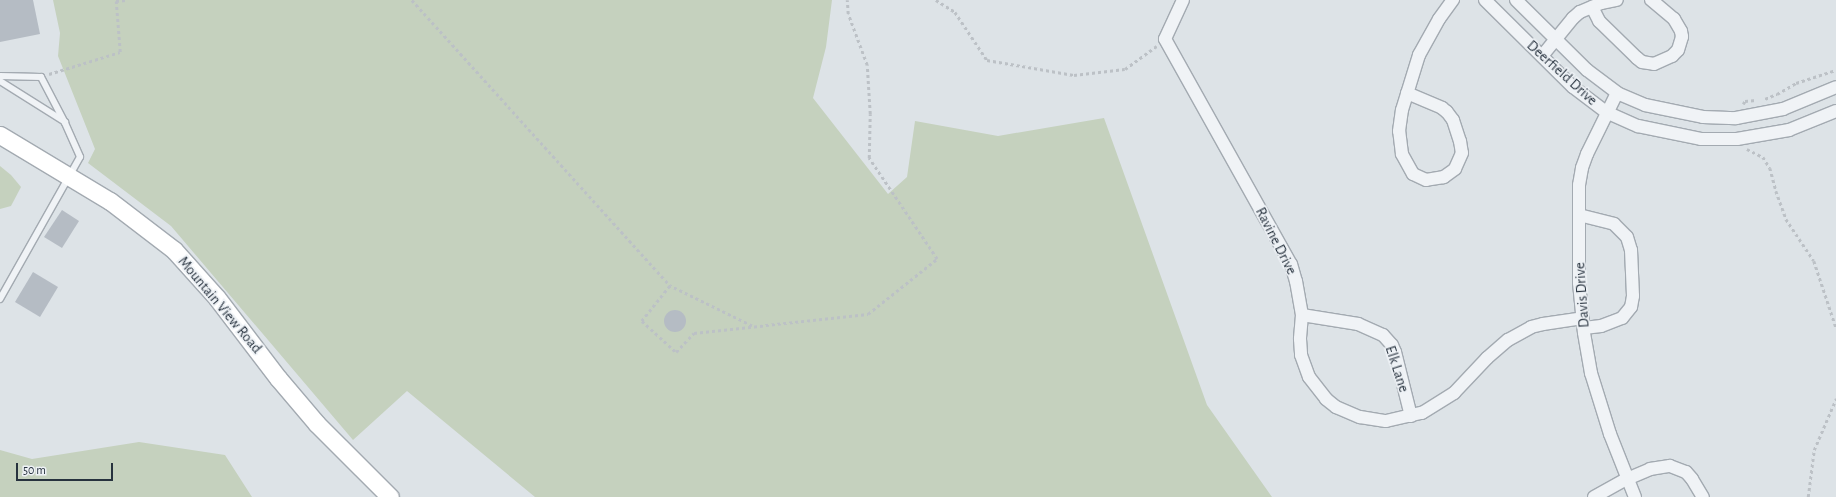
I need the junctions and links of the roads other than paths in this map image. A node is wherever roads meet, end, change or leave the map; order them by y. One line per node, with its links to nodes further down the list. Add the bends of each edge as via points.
1 (1183, 0): 22 (street, Ravine Drive, via 1165,39 1290,264)
2 (1453, 0): 13 (street, via 1423,46)
3 (1485, 0): 9 (street, Deerfield Drive)
4 (1516, 0): 8 (street, Deerfield Drive)
5 (1617, 0): 7 (street)
6 (1650, 0): 7 (street, via 1674,19 1682,37 1678,50 1672,56 1654,64 1636,58 1599,21)
7 (1592, 7): 8 (street, via 1573,18)
8 (1555, 39): 9 (street); 14 (street, Deerfield Drive, via 1587,70)
9 (1542, 56): 16 (street, Deerfield Drive, via 1573,87)
10 (0, 76): 17 (lane, via 41,77)
11 (0, 81): 17 (lane)
12 (1836, 87): 14 (street, Deerfield Drive, via 1783,109 1740,117 1683,114 1645,105)
13 (1407, 92): 13 (street, via 1442,108 1453,120 1462,153 1451,174 1431,180 1421,178 1413,174 1405,163 1399,130)
14 (1617, 93): 16 (street, Davis Drive)
15 (1836, 111): 16 (street, Deerfield Drive, via 1789,130 1744,139 1701,139 1680,136 1638,126)
16 (1608, 113): 20 (street, Davis Drive, via 1582,168)
17 (65, 123): 19 (lane, via 80,157)
18 (0, 135): 19 (street, Mountain View Road)
19 (70, 177): 21 (lane); 26 (street, Mountain View Road, via 110,201 150,230 178,255 217,298 317,424)
20 (1579, 215): 23 (street, Davis Drive, via 1579,283); 23 (street, Ravine Drive, via 1614,224 1627,237 1631,250 1633,296 1631,308 1622,318 1601,326)
21 (0, 299)
22 (1302, 315): 24 (street, Elk Lane, via 1358,324 1383,335 1392,345); 24 (street, Ravine Drive, via 1301,355 1309,377 1326,399 1336,407 1372,420 1386,421)
23 (1583, 323): 24 (street, Ravine Drive, via 1543,324 1531,327 1508,340 1487,358 1454,393 1422,413); 25 (street, Davis Drive, via 1594,381)
24 (1411, 416)
25 (1627, 479): 27 (street); 28 (street, Davis Drive); 29 (street, via 1650,469 1670,466 1686,472)
26 (390, 497)
27 (1594, 497)
28 (1635, 497)
29 (1703, 497)

